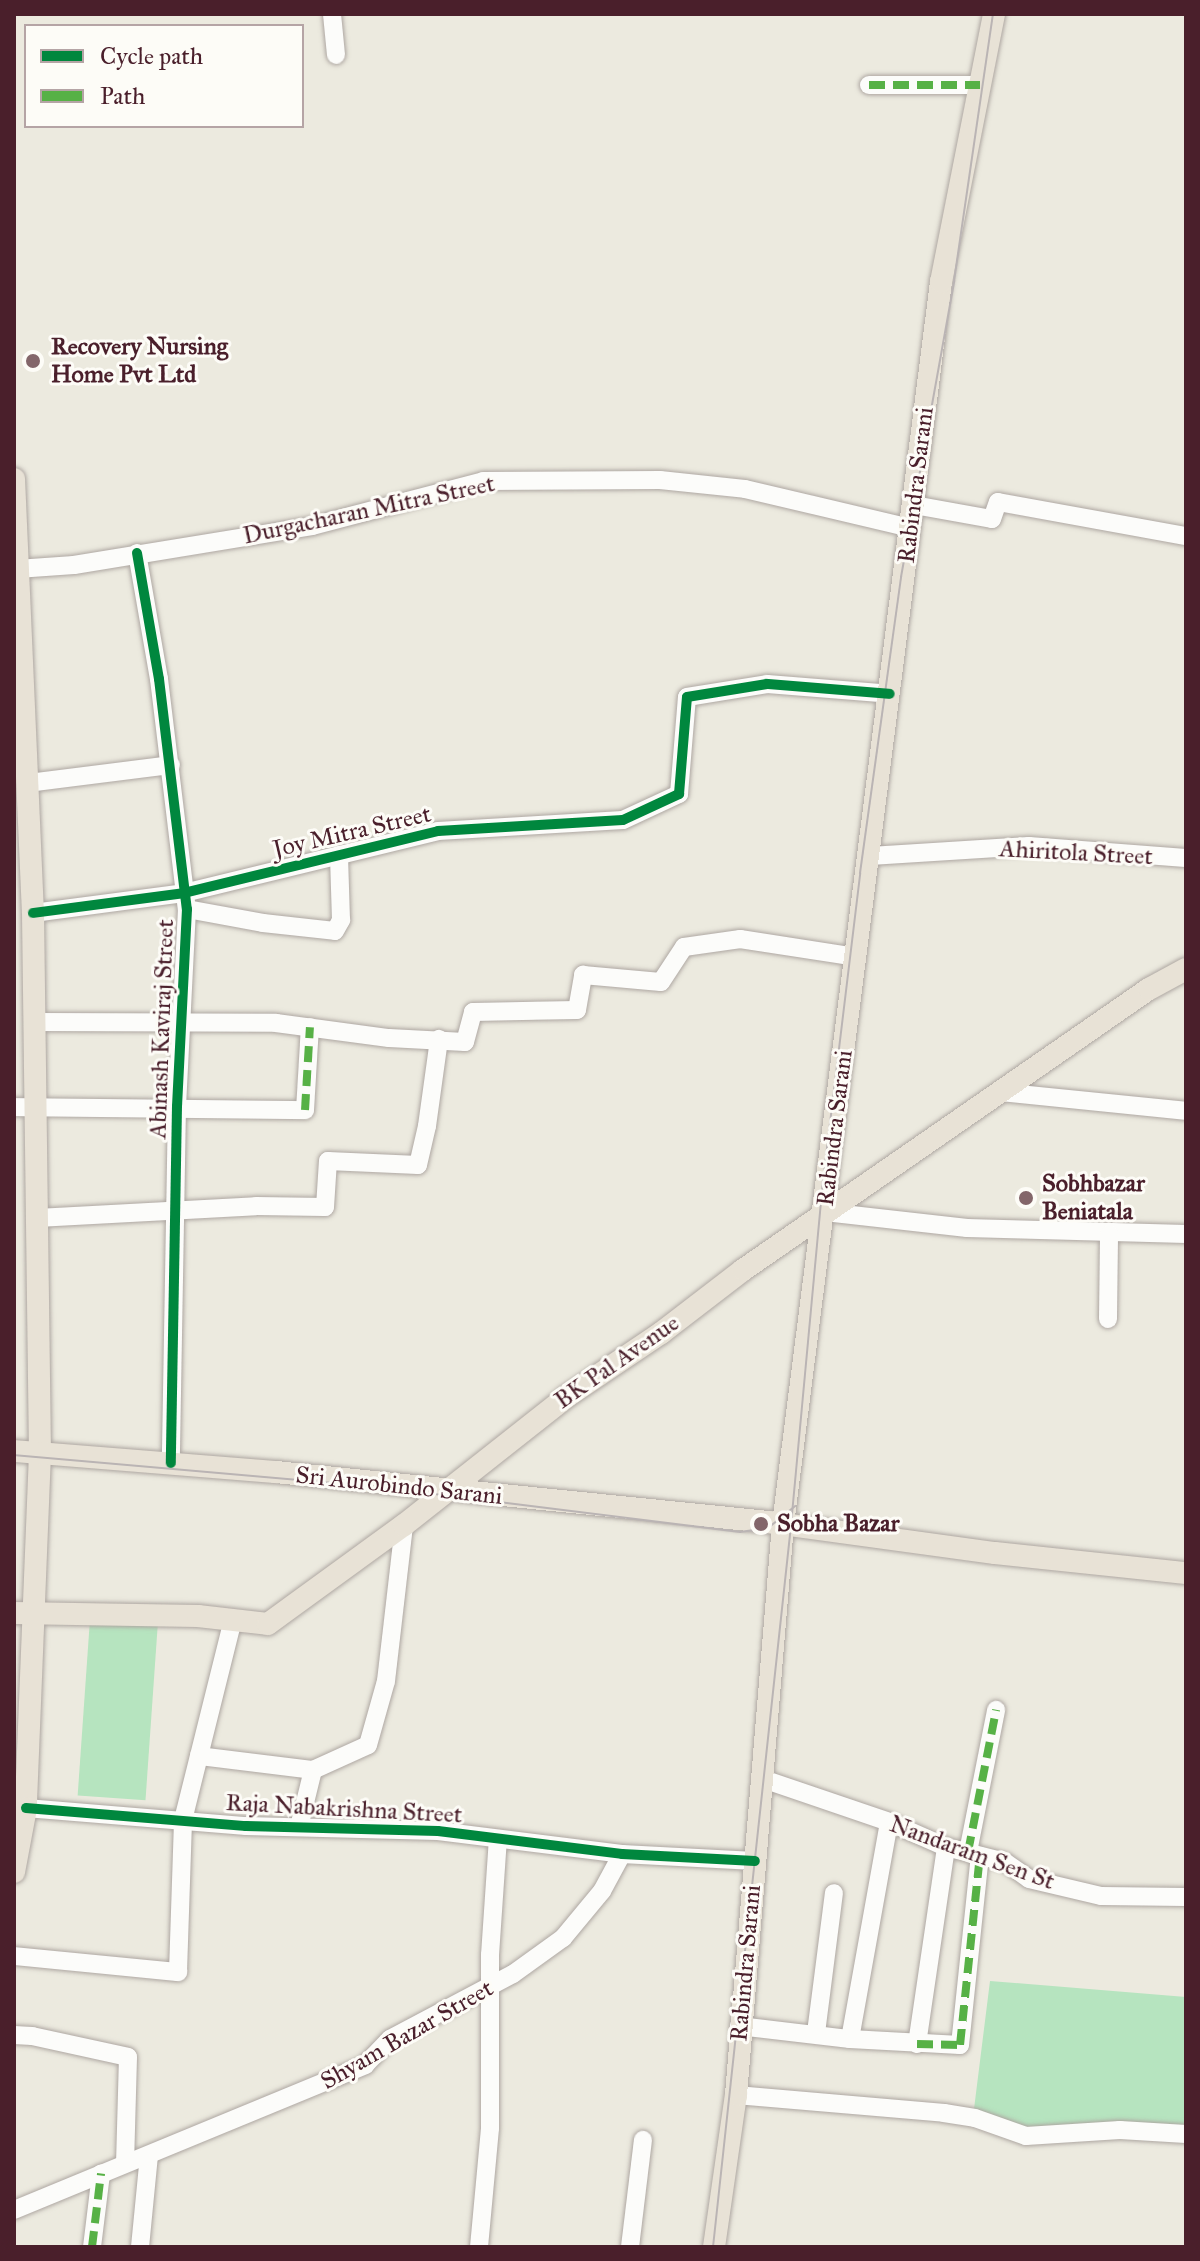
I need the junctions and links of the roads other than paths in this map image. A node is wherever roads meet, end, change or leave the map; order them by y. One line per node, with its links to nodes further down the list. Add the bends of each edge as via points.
1 (332, 14): 3 (street)
2 (994, 14): 5 (main road, Rabindra Sarani)
3 (336, 55)
4 (869, 85): 5 (street)
5 (980, 85): 7 (main road, Rabindra Sarani, via 941,282)
6 (14, 479): 11 (main road)
7 (914, 505): 8 (main road, Rabindra Sarani); 9 (street, via 992,519 998,502)
8 (910, 528): 10 (street, Durgacharan Mitra Street, via 765,492 660,480 483,481 312,526); 12 (main road, Rabindra Sarani)
9 (1186, 536)
10 (137, 553): 11 (street, Durgacharan Mitra Street); 13 (street, Abinash Kaviraj Street)
11 (17, 569): 14 (main road)
12 (890, 694): 15 (street, Joy Mitra Street, via 767,684 687,697 679,794 623,820 438,831); 16 (main road, Rabindra Sarani)
13 (171, 765): 14 (street); 18 (street, Abinash Kaviraj Street)
14 (28, 783): 19 (main road)
15 (339, 855): 18 (street, Joy Mitra Street); 18 (street, via 341,920 335,931 263,923)
16 (870, 856): 17 (street, Ahiritola Street, via 1029,846); 20 (main road, Rabindra Sarani)
17 (1186, 858)
18 (186, 901): 19 (street, Joy Mitra Street); 22 (street, Abinash Kaviraj Street)
19 (33, 913): 23 (main road)
20 (856, 957): 25 (street, via 740,939 684,947 661,982 583,975 577,1010 473,1012 465,1042); 31 (main road, Rabindra Sarani)
21 (1186, 969): 26 (main road, BK Pal Avenue)
22 (184, 1020): 23 (street); 24 (street); 28 (street, Abinash Kaviraj Street)
23 (33, 1022): 27 (main road)
24 (310, 1027): 25 (street); 28 (street, via 305,1110)
25 (439, 1039): 30 (street, via 418,1165 328,1161 325,1207)
26 (1000, 1092): 29 (street); 31 (main road, BK Pal Avenue)
27 (24, 1106): 28 (street); 32 (main road)
28 (177, 1106): 30 (street, Abinash Kaviraj Street)
29 (1186, 1111)
30 (176, 1211): 32 (street); 38 (street, Abinash Kaviraj Street)
31 (825, 1212): 33 (street, via 967,1228); 39 (main road, BK Pal Avenue); 40 (main road, Rabindra Sarani)
32 (37, 1218): 37 (main road)
33 (1109, 1234): 34 (street); 35 (street)
34 (1186, 1234)
35 (1108, 1319)
36 (14, 1451): 37 (main road, Sri Aurobindo Sarani)
37 (40, 1453): 38 (main road, Sri Aurobindo Sarani); 43 (main road)
38 (171, 1463): 39 (main road, Sri Aurobindo Sarani)
39 (443, 1492): 40 (main road, Sri Aurobindo Sarani); 41 (main road, BK Pal Avenue)
40 (783, 1524): 42 (main road, Sri Aurobindo Sarani); 48 (main road, Rabindra Sarani)
41 (404, 1525): 44 (main road, BK Pal Avenue, via 268,1624); 47 (street, via 386,1681 368,1745)
42 (1186, 1573)
43 (24, 1613): 44 (main road, BK Pal Avenue); 49 (main road)
44 (233, 1620): 46 (street)
45 (996, 1710): 56 (street)
46 (199, 1756): 47 (street); 50 (street)
47 (313, 1770): 52 (street)
48 (763, 1779): 51 (street, Nandaram Sen St); 57 (main road, Rabindra Sarani)
49 (26, 1808): 50 (street, Raja Nabakrishna Street); 58 (main road)
50 (183, 1820): 52 (street, Raja Nabakrishna Street); 61 (street, via 178,1972)
51 (889, 1822): 54 (street, Nandaram Sen St); 66 (street)
52 (299, 1827): 53 (street, Raja Nabakrishna Street, via 438,1831)
53 (498, 1839): 55 (street, Raja Nabakrishna Street); 62 (street)
54 (946, 1847): 56 (street, Nandaram Sen St); 67 (street)
55 (622, 1854): 57 (street, Raja Nabakrishna Street); 62 (street, Shyam Bazar Street, via 602,1891 563,1938)
56 (974, 1854): 60 (street, Nandaram Sen St, via 1005,1862 1029,1879 1101,1896); 67 (street, via 960,2045)
57 (755, 1861): 63 (main road, Rabindra Sarani)
58 (14, 1872)
59 (834, 1893): 64 (street)
60 (1186, 1897)
61 (14, 1956)
62 (491, 1987): 71 (street, Shyam Bazar Street, via 390,2039 365,2065); 77 (street, via 490,2128)
63 (739, 2026): 64 (street); 68 (main road, Rabindra Sarani)
64 (816, 2033): 66 (street)
65 (14, 2035): 72 (street, via 128,2057)
66 (850, 2039): 67 (street)
67 (917, 2044)
68 (736, 2095): 69 (street, via 944,2113 1026,2136 1120,2130); 79 (main road, Rabindra Sarani)
69 (1186, 2134)
70 (643, 2140): 78 (street)
71 (149, 2155): 72 (street, Shyam Bazar Street); 76 (street)
72 (125, 2163): 73 (street, Shyam Bazar Street)
73 (101, 2174): 74 (street, Shyam Bazar Street); 75 (street)
74 (14, 2210)
75 (92, 2247)
76 (140, 2247)
77 (479, 2247)
78 (630, 2247)
79 (714, 2247)

